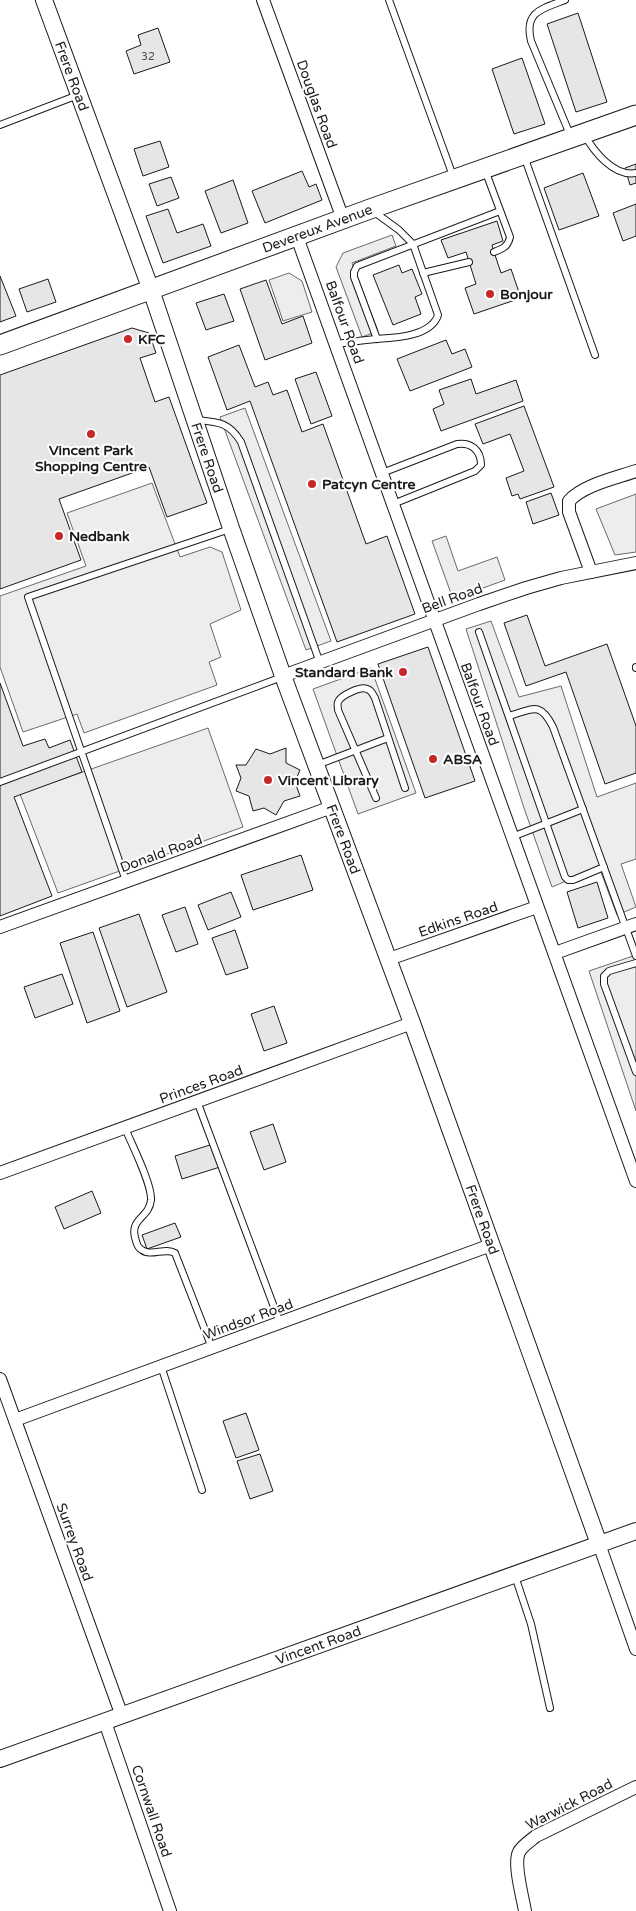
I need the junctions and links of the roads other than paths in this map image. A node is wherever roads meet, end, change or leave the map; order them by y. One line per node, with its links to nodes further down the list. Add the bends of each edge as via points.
1 (44, 0): 5 (street, Frere Road)
2 (262, 0): 15 (street, Douglas Road)
3 (389, 0): 12 (lane)
4 (565, 0): 8 (lane, via 535,14 528,30)
5 (79, 95): 7 (lane); 21 (street, Frere Road)
6 (636, 115): 8 (main road, Devereux Avenue)
7 (0, 125)
8 (578, 135): 9 (main road, Devereux Avenue); 11 (lane, via 615,169)
9 (523, 155): 10 (main road, Devereux Avenue); 25 (lane)
10 (484, 169): 12 (main road, Devereux Avenue); 14 (lane)
11 (636, 173)
12 (454, 180): 13 (main road, Devereux Avenue)
13 (370, 209): 15 (main road, Devereux Avenue); 17 (lane)
14 (500, 210): 17 (lane); 18 (lane, via 509,243)
15 (344, 219): 16 (main road, Devereux Avenue)
16 (297, 237): 21 (main road, Devereux Avenue); 23 (street, Balfour Road)
17 (413, 244): 20 (lane); 22 (lane, via 363,263 354,272)
18 (494, 252)
19 (469, 262): 20 (lane)
20 (423, 274): 22 (lane, via 438,315 436,320 414,334)
21 (150, 290): 24 (main road, Devereux Avenue); 26 (street, Frere Road)
22 (377, 339): 23 (lane)
23 (337, 344): 28 (street, Balfour Road)
24 (0, 345)
25 (595, 355)
26 (195, 420): 30 (street, Frere Road); 35 (lane, via 215,421 228,426 242,442)
27 (636, 471): 32 (street, via 586,488 569,501 569,512)
28 (382, 473): 29 (street, Balfour Road); 29 (lane, via 457,444 472,446 481,458 481,465 475,471)
29 (393, 504): 33 (street, Balfour Road)
30 (231, 528): 36 (street, Frere Road); 49 (lane, via 28,597)
31 (636, 563): 32 (street, Bell Road)
32 (591, 572): 33 (street, Bell Road, via 526,588)
33 (435, 620): 35 (street, Bell Road); 47 (street, Balfour Road)
34 (480, 632): 37 (lane)
35 (320, 663): 36 (street, Bell Road)
36 (284, 676): 40 (street, Frere Road); 41 (lane)
37 (509, 716): 45 (lane, via 532,709 546,713); 46 (lane)
38 (388, 738): 39 (lane); 39 (lane, via 372,692 362,688 345,695 338,703 338,710); 42 (lane)
39 (356, 750): 40 (lane); 43 (lane)
40 (316, 765): 44 (street, Frere Road)
41 (0, 782)
42 (405, 788)
43 (376, 798)
44 (332, 808): 49 (street, Donald Road); 55 (street, Frere Road)
45 (583, 809): 46 (lane); 48 (lane)
46 (546, 823): 47 (lane); 48 (lane, via 568,880)
47 (512, 837): 50 (street, Balfour Road)
48 (604, 867): 52 (lane)
49 (126, 881): 51 (street, Donald Road)
50 (537, 907): 53 (street, Balfour Road); 55 (street, Edkins Road)
51 (0, 926)
52 (631, 926): 53 (street); 54 (lane)
53 (555, 954): 62 (street, Balfour Road)
54 (636, 956)
55 (389, 959): 57 (street, Frere Road)
56 (636, 963): 58 (lane, via 609,971 604,976 604,984)
57 (412, 1023): 59 (street, Princes Road); 63 (street, Frere Road)
58 (636, 1072)
59 (197, 1101): 60 (street, Princes Road); 64 (lane)
60 (125, 1128): 61 (street, Princes Road); 65 (lane, via 151,1191 150,1206 134,1225 137,1245 147,1252 166,1250 175,1253)
61 (0, 1173)
62 (636, 1181)
63 (491, 1245): 64 (street, Windsor Road); 71 (street, Frere Road)
64 (280, 1323): 65 (street, Windsor Road)
65 (212, 1348): 66 (street, Windsor Road)
66 (161, 1366): 68 (street, Windsor Road); 69 (lane)
67 (0, 1379): 68 (street, Surrey Road)
68 (15, 1420): 75 (street, Surrey Road)
69 (202, 1490)
70 (636, 1531): 71 (street, Vincent Road)
71 (599, 1544): 72 (street, Vincent Road); 73 (street, Frere Road)
72 (515, 1574): 74 (lane, via 531,1624); 75 (street, Vincent Road)
73 (636, 1649)
74 (550, 1708)
75 (122, 1716): 76 (street, Vincent Road)
76 (105, 1722): 77 (street, Vincent Road); 79 (street, Cornwall Road)
77 (0, 1759)
78 (636, 1787): 80 (street, Warwick Road, via 525,1844 518,1852 517,1862)
79 (170, 1911)
80 (525, 1911)

